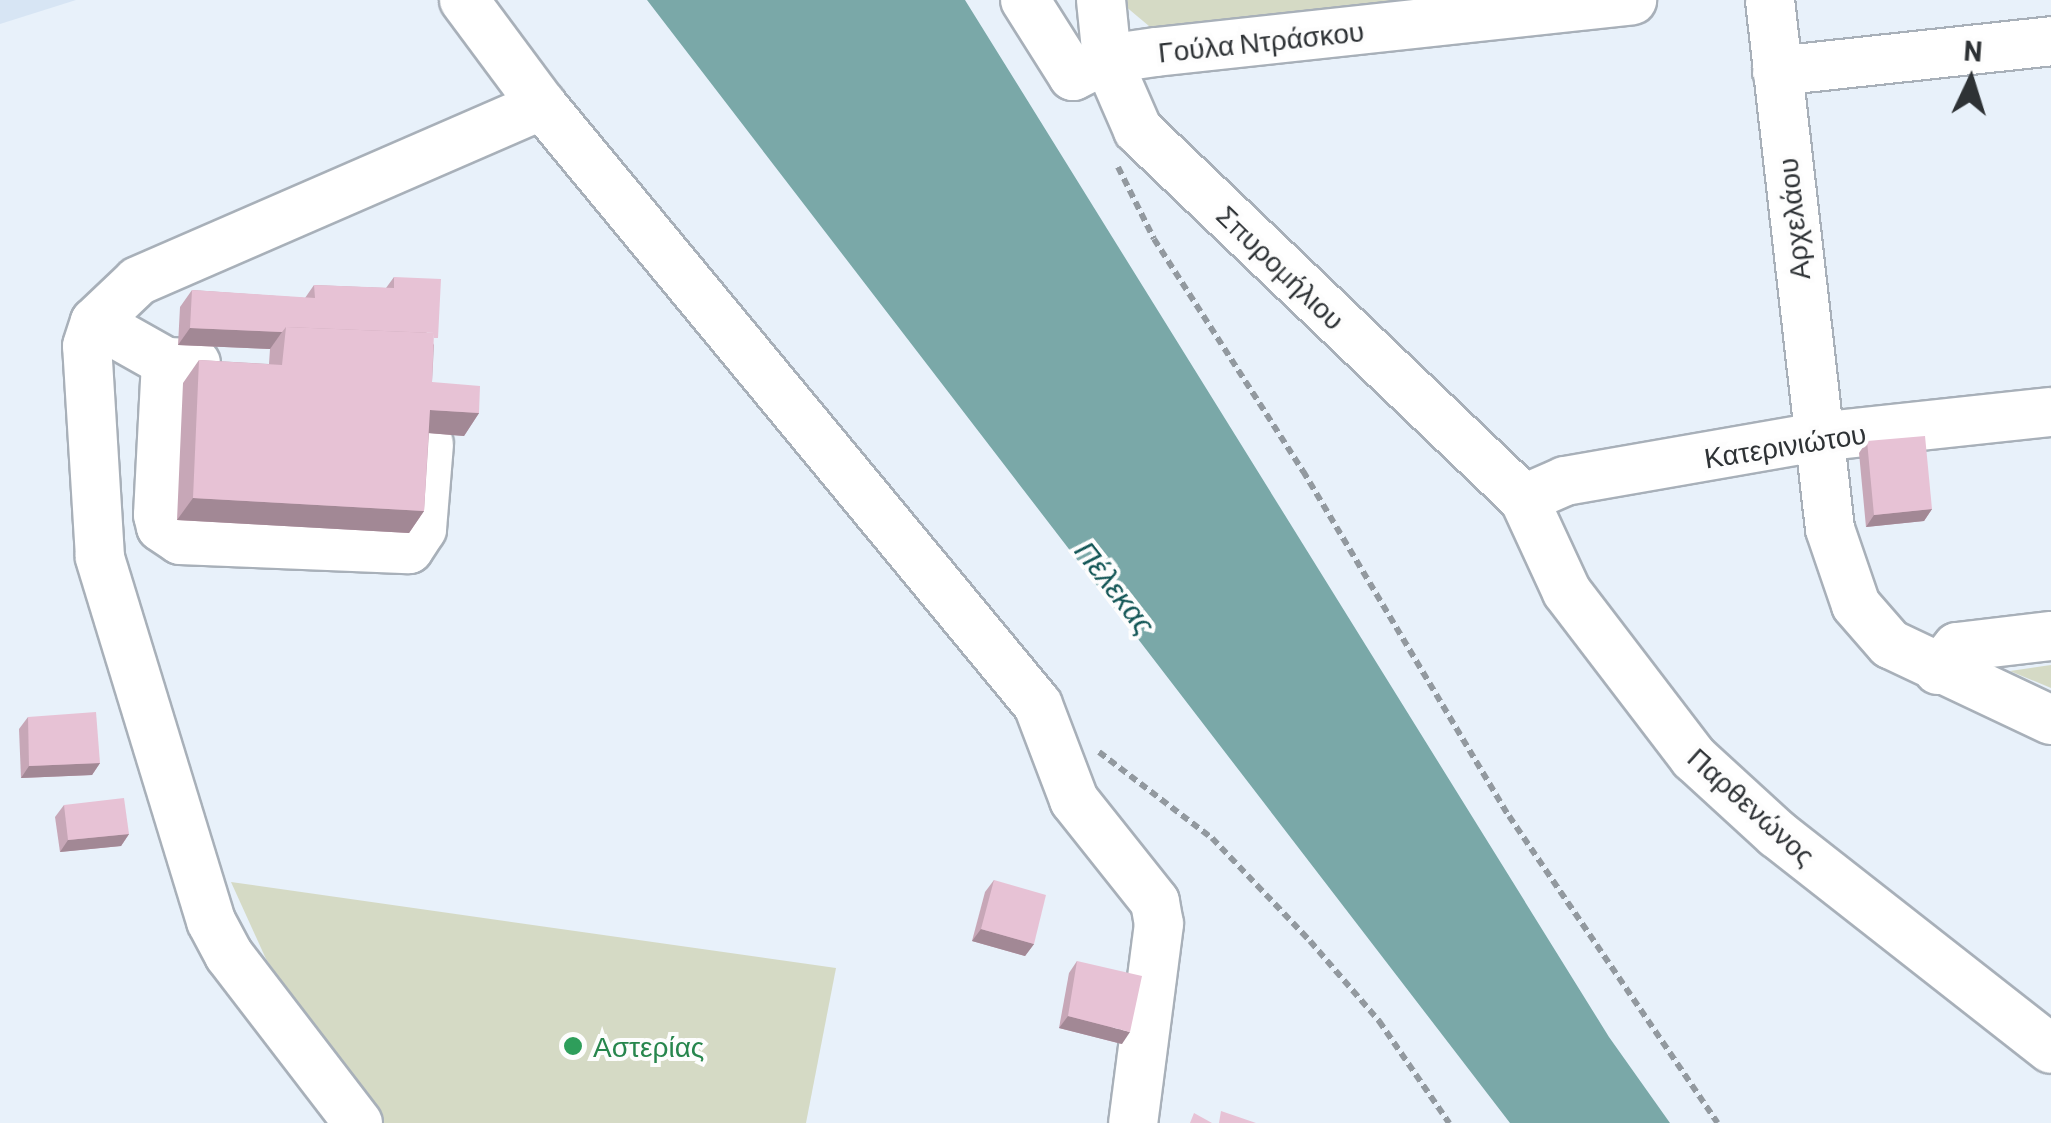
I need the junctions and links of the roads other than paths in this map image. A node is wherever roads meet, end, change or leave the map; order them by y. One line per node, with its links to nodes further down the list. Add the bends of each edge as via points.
1 (464, 0): 9 (street)
2 (1025, 0): 7 (street)
3 (1101, 0): 7 (street, Σπυρομήλιου)
4 (1632, 0): 7 (street, Γούλα Ντράσκου)
5 (1770, 0): 8 (street, Αρχελάου)
6 (2051, 42): 8 (street)
7 (1090, 68): 16 (street, Σπυρομήλιου, via 1138,130)
8 (1777, 71): 14 (street, Αρχελάου)
9 (542, 105): 10 (street, via 138,281); 22 (street, via 1038,705 1074,800 1155,902 1159,924)
10 (95, 322): 11 (street); 21 (street, via 86,378 100,558 204,902 229,955)
11 (166, 362): 12 (street); 15 (street, via 158,515 160,526 180,540 409,549 422,530)
12 (238, 365)
13 (2051, 412): 14 (street, Κατερινιώτου)
14 (1817, 438): 16 (street, Κατερινιώτου, via 1565,482); 18 (street, Αρχελάου, via 1830,529 1856,605 1890,644)
15 (429, 444)
16 (1524, 499): 20 (street, Παρθενώνος, via 1568,592 1694,758 1777,834)
17 (2051, 636): 18 (street, via 1958,647)
18 (1938, 670): 19 (street, Αρχελάου)
19 (2051, 720)
20 (2051, 1049)
21 (358, 1123)
22 (1133, 1123)

